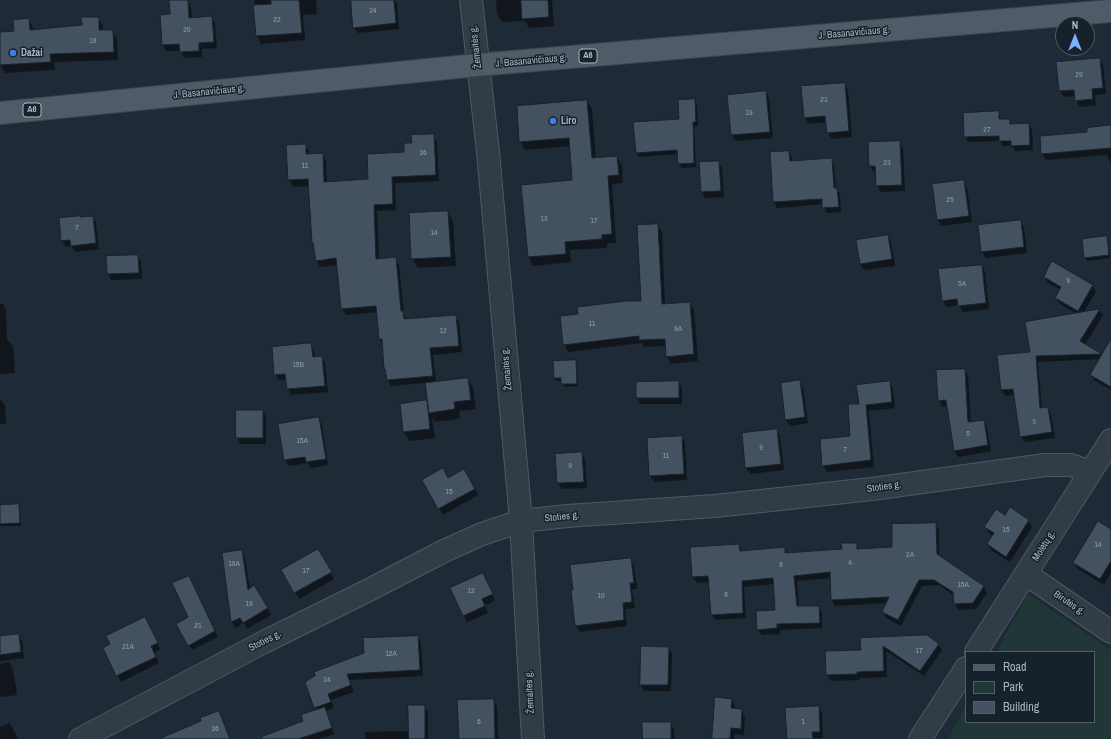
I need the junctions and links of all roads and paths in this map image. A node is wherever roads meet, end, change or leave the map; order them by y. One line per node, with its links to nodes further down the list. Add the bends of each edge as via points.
1 (471, 0): 3 (street, Žemaitės g.)
2 (1111, 11): 3 (main road, J. Basanavičiaus g. / A6)
3 (477, 65): 4 (main road, J. Basanavičiaus g. / A6); 7 (street, Žemaitės g., via 488,152)
4 (0, 113)
5 (1111, 440): 6 (street, Molėtų g.)
6 (1090, 472): 7 (street, Stoties g., via 1070,465 1045,465 872,489 715,506); 8 (street, Molėtų g.)
7 (520, 521): 12 (street, Stoties g., via 444,551); 13 (street, Žemaitės g.)
8 (1026, 574): 9 (street, Birutės g.); 10 (street, Molėtų g.)
9 (1111, 632)
10 (977, 651)
11 (965, 670): 14 (street)
12 (80, 739)
13 (533, 739)
14 (920, 739)

